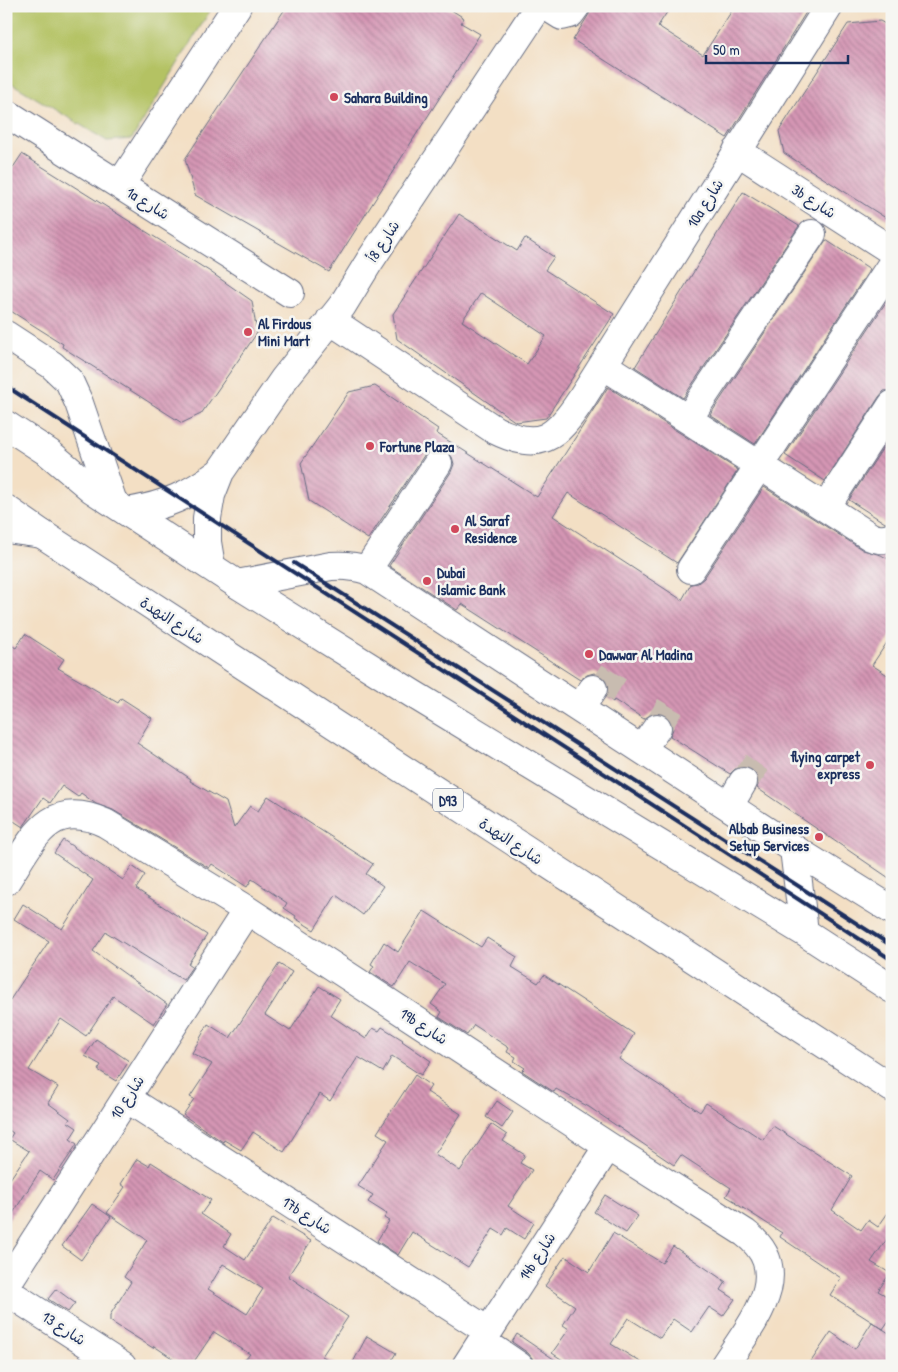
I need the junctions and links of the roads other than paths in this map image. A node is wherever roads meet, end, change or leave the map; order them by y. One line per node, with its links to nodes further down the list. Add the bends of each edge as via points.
1 (237, 6): 7 (street)
2 (576, 6): 4 (street, via 570,14 562,16)
3 (830, 6): 6 (street, 10a شارع)
4 (533, 9): 12 (street, شارع 8أ)
5 (6, 113): 7 (street, 1a شارع)
6 (740, 138): 9 (street, 3b شارع); 14 (street, 10a شارع)
7 (120, 185): 11 (street, 1a شارع)
8 (812, 234): 16 (street)
9 (892, 251)
10 (892, 264): 20 (street)
11 (290, 293)
12 (330, 320): 14 (street, 10a شارع, via 495,430 504,441 529,452 543,451 567,438 576,421 581,400); 21 (street, شارع 8أ, via 284,379)
13 (6, 335): 22 (street, via 52,365 69,381)
14 (603, 364): 16 (street)
15 (892, 405): 23 (street)
16 (688, 419): 20 (street)
17 (6, 425): 22 (street)
18 (6, 444): 22 (street)
19 (438, 463): 30 (street)
20 (760, 464): 23 (street); 29 (street)
21 (220, 472): 22 (street, شارع 8أ, via 177,499 153,508); 28 (street, شارع 8أ, via 207,518)
22 (111, 501): 28 (street)
23 (826, 507): 27 (street, via 878,540)
24 (6, 509): 26 (street, شارع النهدة / D93)
25 (6, 530): 26 (street)
26 (42, 534): 40 (street, شارع النهدة / D93)
27 (892, 537)
28 (211, 566): 31 (street)
29 (691, 569)
30 (368, 570): 31 (street, via 356,566 331,566); 33 (street, via 649,738)
31 (237, 584): 38 (street)
32 (743, 782): 33 (street)
33 (729, 806): 34 (street)
34 (794, 849): 37 (street); 38 (street)
35 (6, 881): 36 (street, 19b شارع, via 47,823 81,814 105,823)
36 (247, 910): 41 (street, شارع 10); 42 (street, 19b شارع)
37 (892, 910)
38 (804, 932): 39 (street)
39 (892, 990)
40 (892, 1088)
41 (126, 1098): 43 (street, شارع 10); 45 (street, 17b شارع)
42 (608, 1146): 45 (street, 14b شارع); 49 (street, 19b شارع, via 745,1233 759,1245 766,1257 768,1293)
43 (6, 1285)
44 (6, 1291): 46 (street, شارع 13)
45 (485, 1336): 47 (street, 14b شارع); 48 (street, 17b شارع)
46 (122, 1366)
47 (466, 1366)
48 (519, 1366)
49 (724, 1366)

